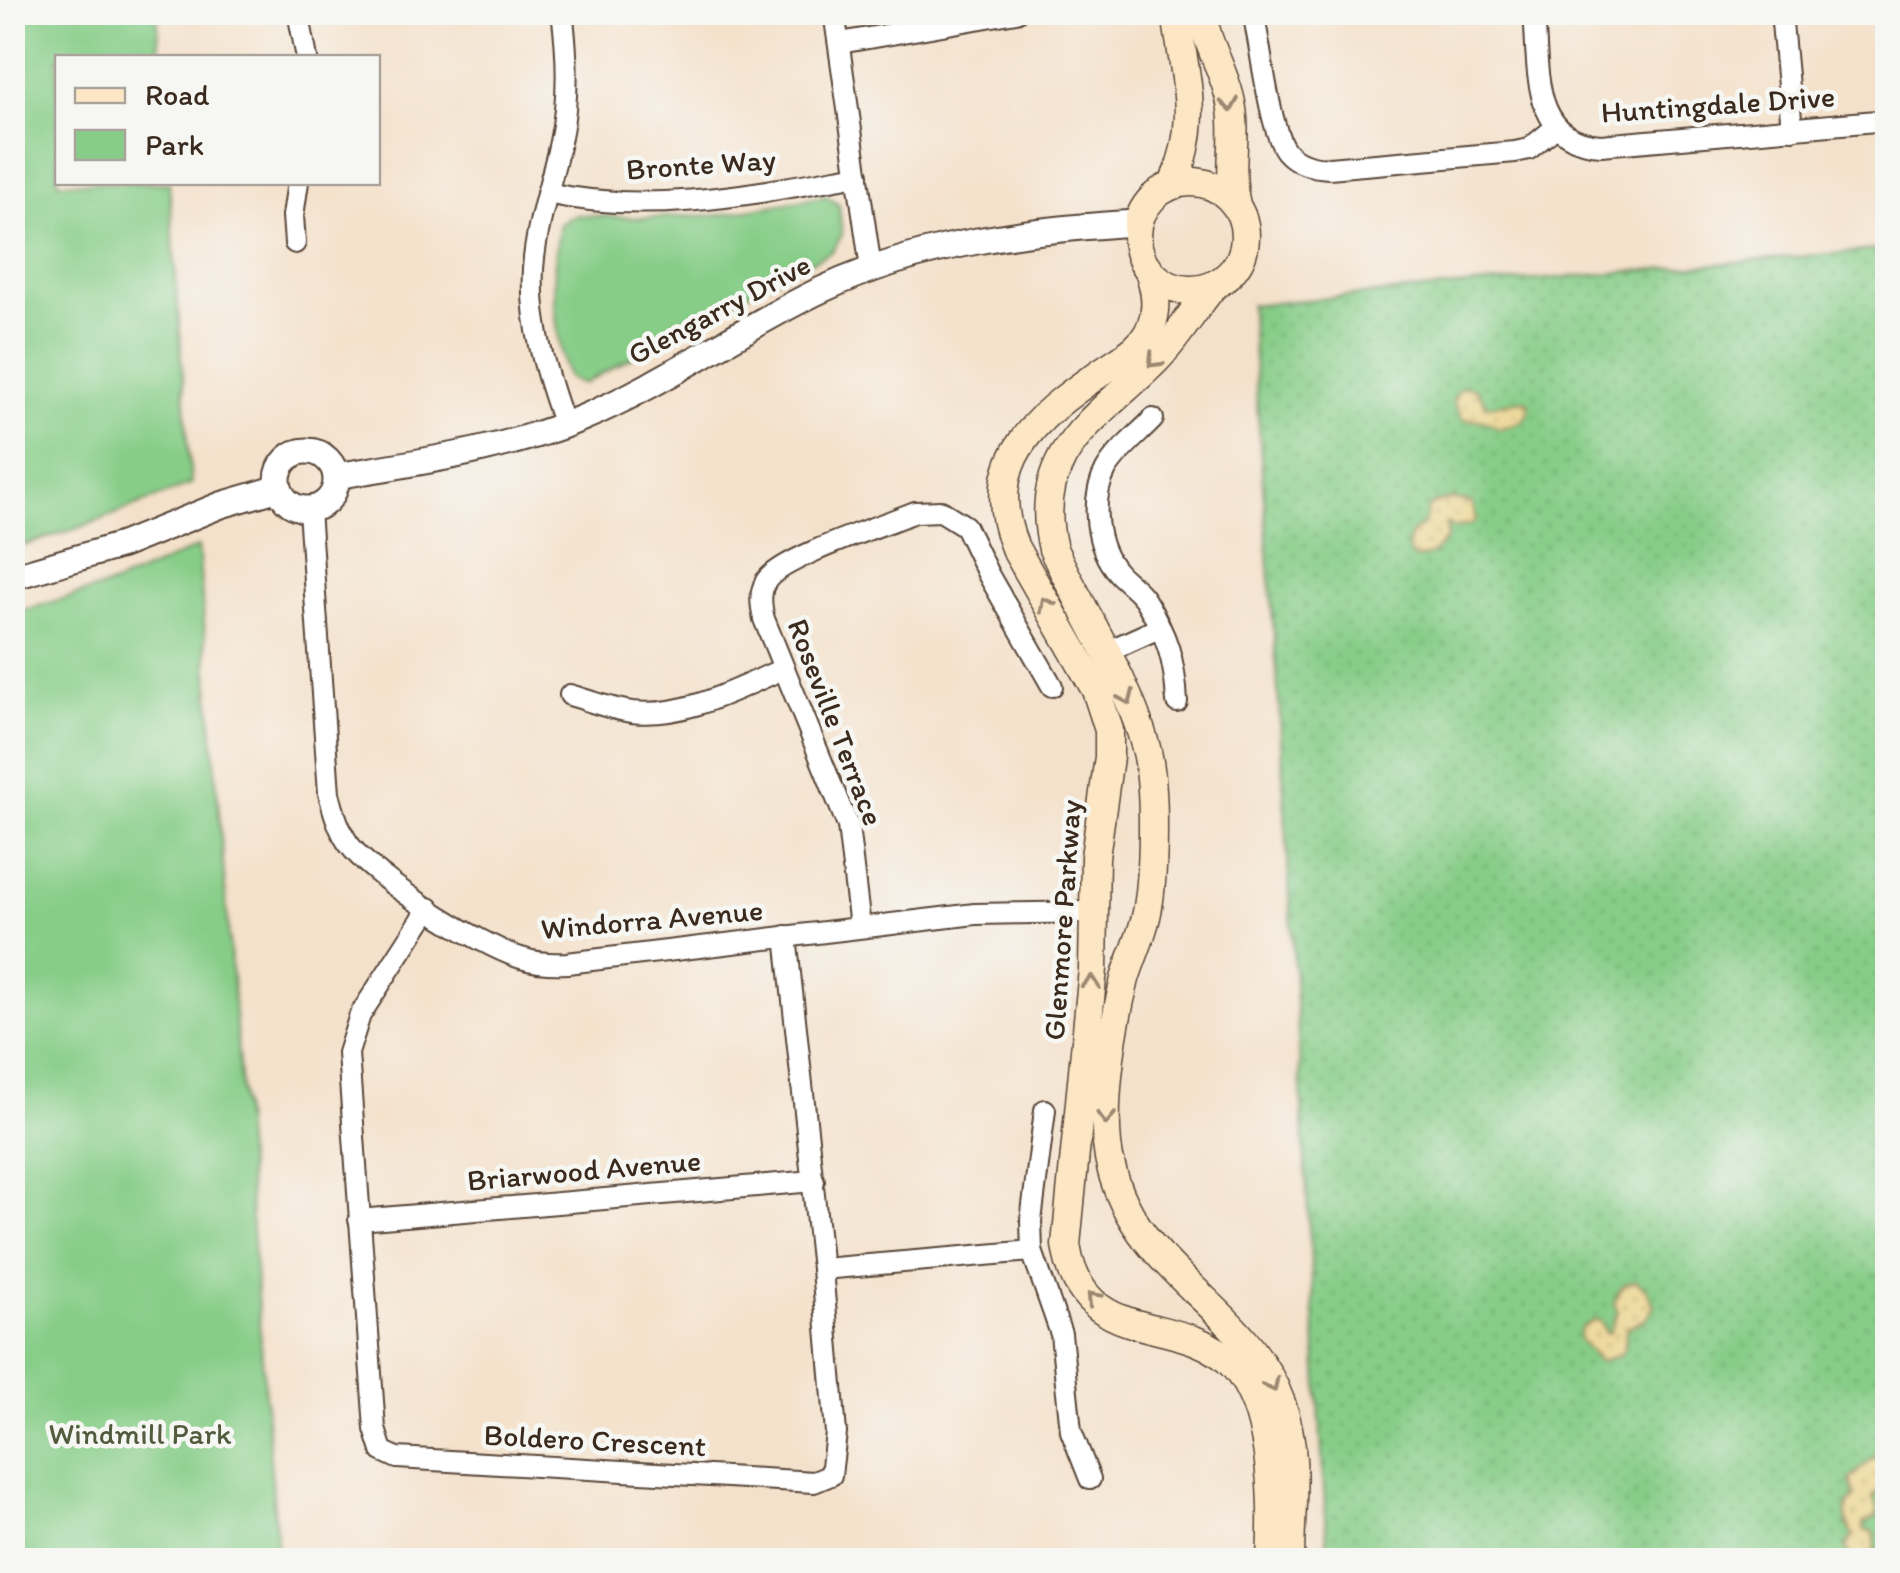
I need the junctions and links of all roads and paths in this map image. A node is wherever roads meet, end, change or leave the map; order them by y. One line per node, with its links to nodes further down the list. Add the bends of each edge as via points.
1 (298, 12): 11 (street)
2 (562, 12): 18 (street, via 565,106)
3 (834, 12): 10 (street)
4 (1016, 12): 10 (street)
5 (1176, 12): 16 (main road, via 1191,125)
6 (1202, 12): 19 (main road, one-way to 19, via 1232,105)
7 (1253, 12): 13 (street, via 1278,137 1298,161 1329,168 1515,152)
8 (1534, 12): 13 (street, via 1543,104)
9 (1781, 12): 14 (street)
10 (840, 43): 15 (street)
11 (307, 55)
12 (1888, 120): 14 (street, Huntingdale Drive)
13 (1556, 128): 14 (street, Huntingdale Drive, via 1601,145)
14 (1792, 128)
15 (858, 175): 18 (street, Bronte Way, via 689,200); 23 (street)
16 (1173, 184): 19 (main road, via 1203,182); 20 (main road, via 1151,199)
17 (298, 185): 21 (street)
18 (547, 193): 26 (street, via 536,240 534,304)
19 (1236, 205): 24 (main road, via 1244,223 1243,252)
20 (1138, 224): 22 (main road); 23 (street, Glengarry Drive, via 987,238)
21 (295, 243)
22 (1148, 267): 24 (main road, via 1185,290); 38 (main road, Glenmore Parkway, one-way to 22, via 1109,730 1100,700 1015,548 1005,492 1012,457 1031,427 1146,335 1156,304)
23 (871, 269): 26 (street, Glengarry Drive)
24 (1214, 285): 32 (main road, Glenmore Parkway, one-way to 32, via 1164,351 1072,440 1053,474 1053,550)
25 (1154, 420): 31 (street, via 1104,474 1098,534 1110,563 1140,592)
26 (564, 425): 27 (street, Glengarry Drive, via 461,455)
27 (336, 476): 28 (street, via 320,453 300,451 280,469); 29 (street, via 333,495)
28 (278, 488): 29 (street, via 294,506); 30 (street)
29 (309, 510): 37 (street, Windorra Avenue, via 334,811 346,840 367,864)
30 (12, 577)
31 (1159, 628): 32 (street); 36 (street, via 1175,664)
32 (1106, 652): 41 (main road, Glenmore Parkway, one-way to 41, via 1137,720 1152,784 1149,904)
33 (784, 669): 34 (street, Roseville Terrace, via 762,607 773,573 915,512 935,510 965,526); 35 (street, via 668,711 621,710); 39 (street, Roseville Terrace, via 848,826)
34 (1052, 686)
35 (570, 695)
36 (1177, 702)
37 (429, 908): 40 (street, Windorra Avenue, via 508,954 543,963); 44 (street, Boldero Crescent, via 352,1034 348,1080)
38 (1094, 912): 39 (street, Windorra Avenue, via 975,914); 41 (main road, Glenmore Parkway, one-way to 38)
39 (860, 927): 40 (street, Windorra Avenue)
40 (786, 936): 43 (street, Boldero Crescent)
41 (1100, 1044): 48 (main road, Glenmore Parkway, one-way to 41, via 1268,1470 1258,1412 1241,1376 1203,1345 1108,1314 1071,1268 1066,1233); 49 (main road, Glenmore Parkway, one-way to 49, via 1105,1124 1116,1186 1131,1221 1150,1248 1229,1322 1273,1384 1293,1454)
42 (1045, 1110): 45 (street)
43 (814, 1181): 44 (street, Briarwood Avenue); 46 (street, Boldero Crescent)
44 (359, 1220): 46 (street, Boldero Crescent, via 374,1430 382,1452 396,1458 822,1481 831,1474 836,1451)
45 (1032, 1251): 46 (street); 47 (street, via 1062,1341 1071,1431)
46 (822, 1269)
47 (1090, 1478)
48 (1271, 1560)
49 (1290, 1560)

